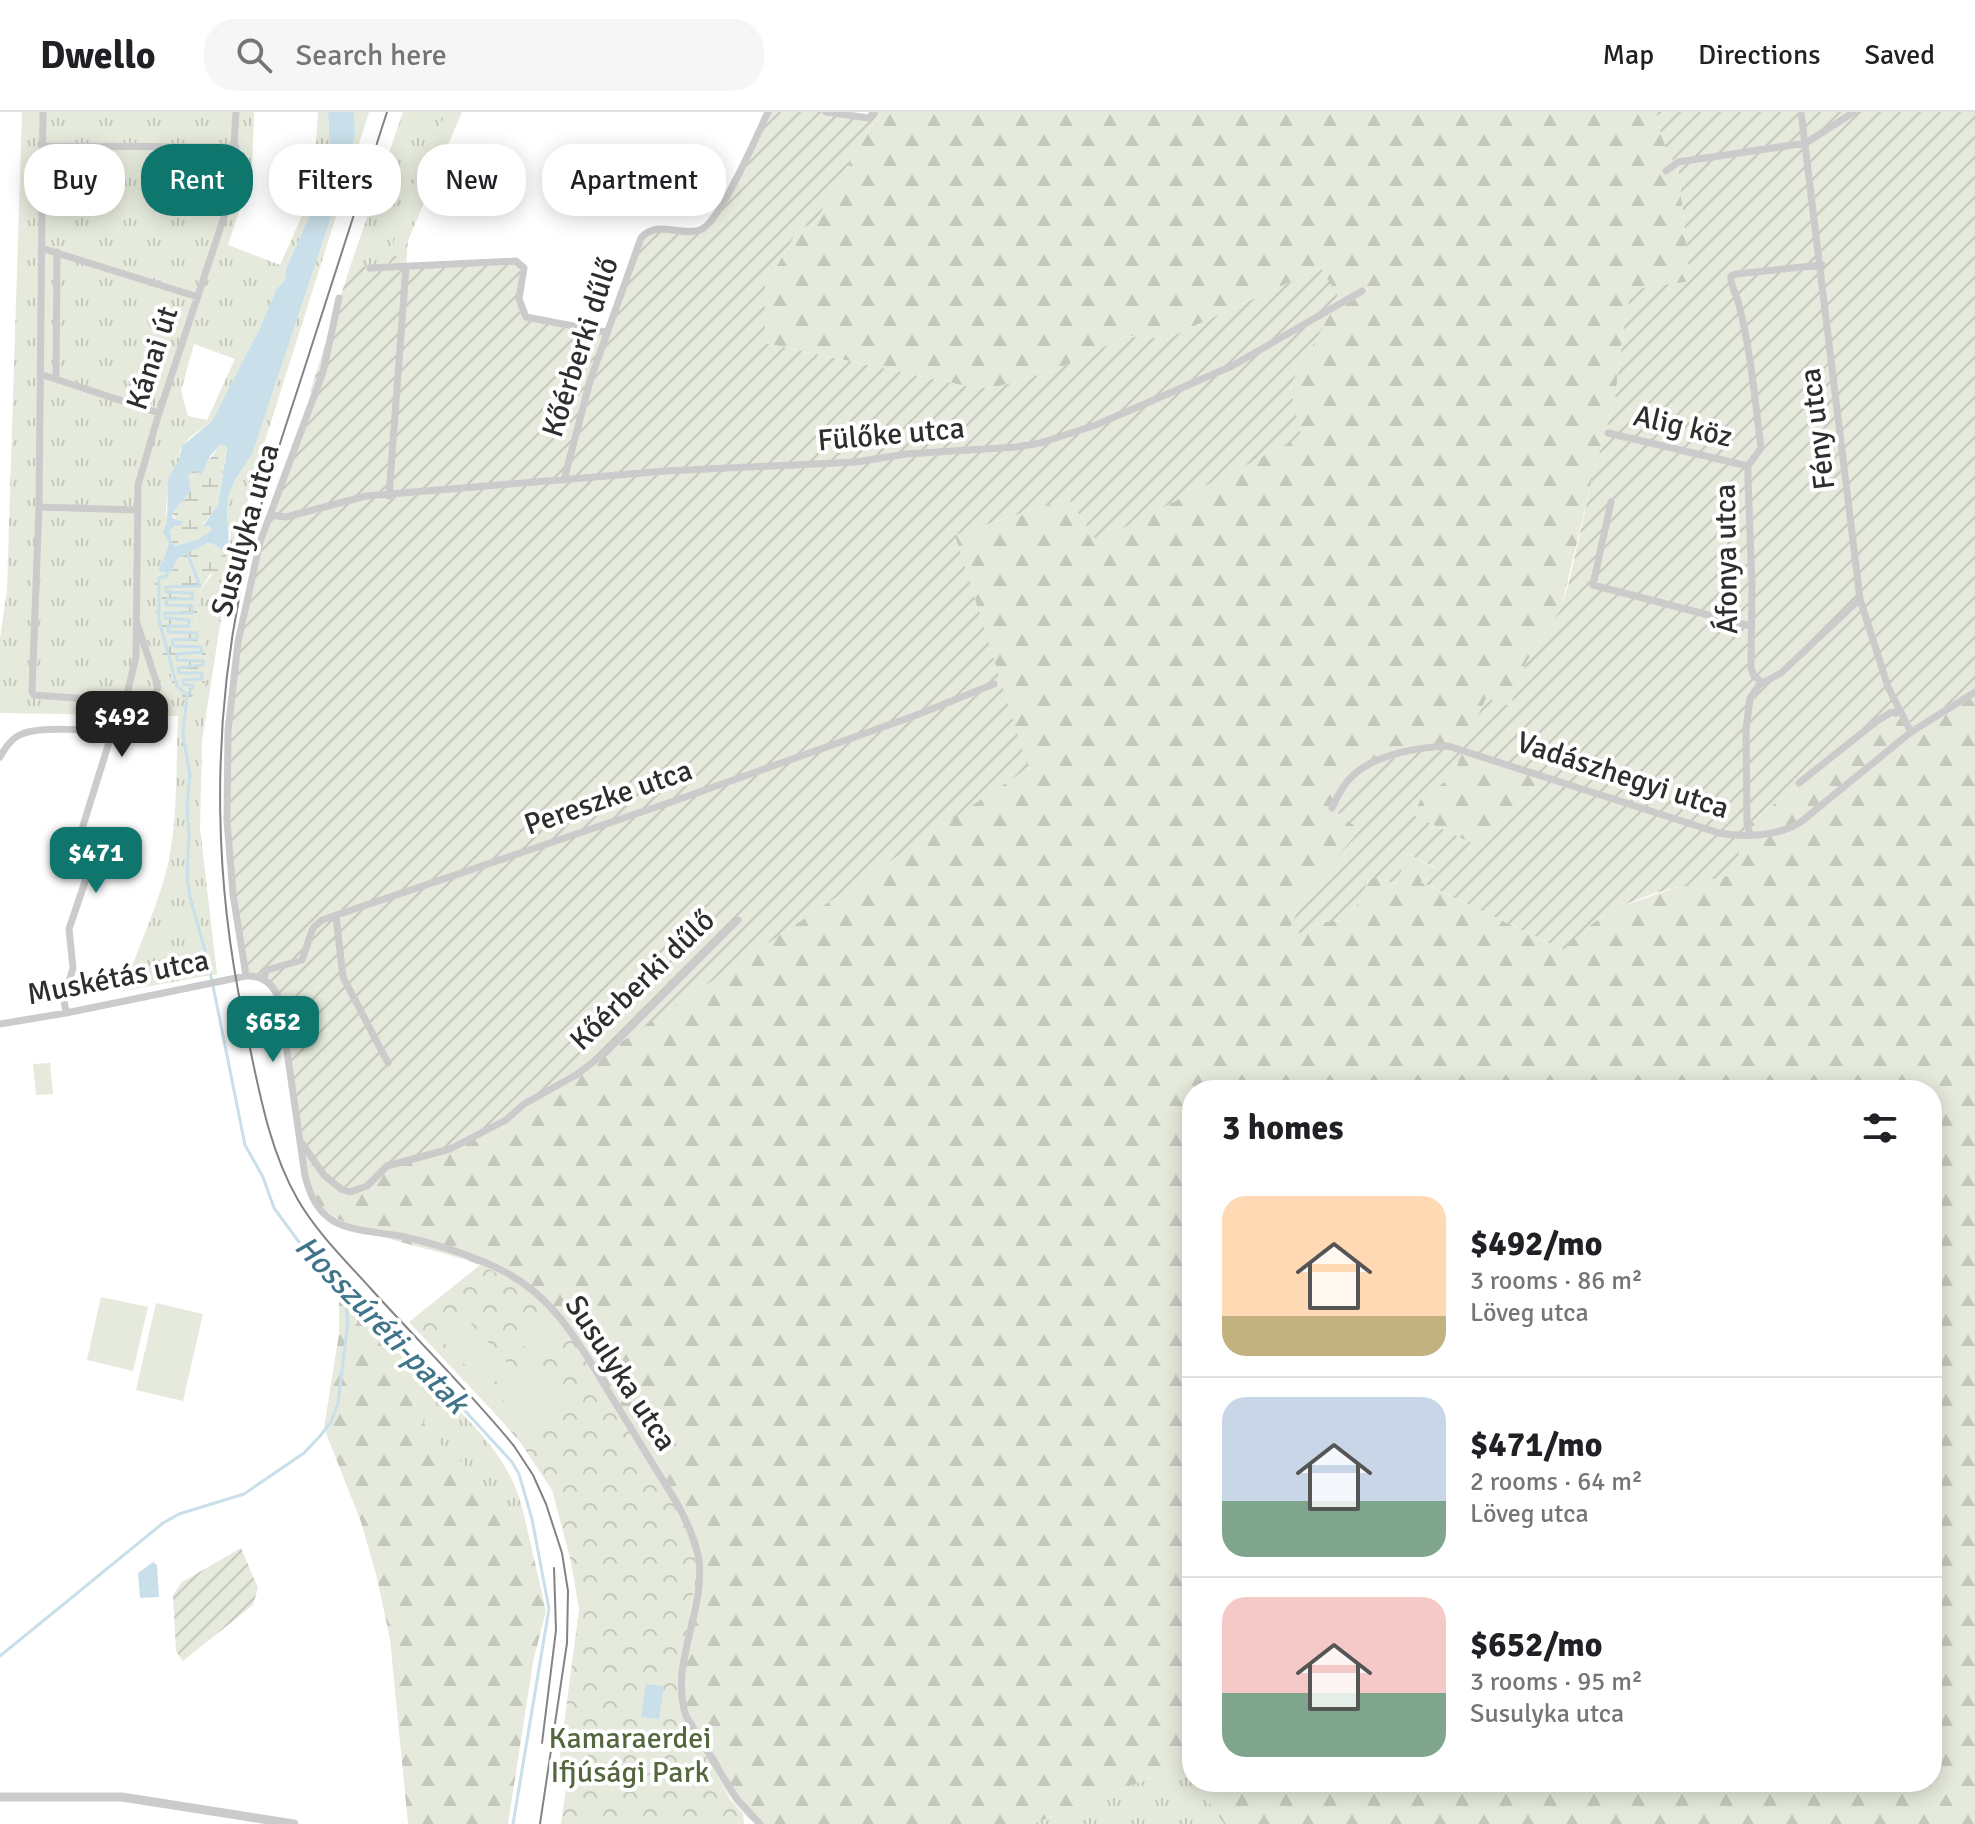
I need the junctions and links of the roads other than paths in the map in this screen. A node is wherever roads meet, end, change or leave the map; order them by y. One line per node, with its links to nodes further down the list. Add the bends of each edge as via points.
1 (43, 112): 9 (street)
2 (236, 112): 10 (street, Kánai út)
3 (768, 112): 22 (street, Kőérberki dűlő, via 707,227 692,232 646,231)
4 (826, 112): 5 (street, via 860,119)
5 (874, 112)
6 (1801, 112): 8 (street, Fény utca)
7 (1854, 112): 8 (street)
8 (1806, 143): 11 (street, via 1678,162); 16 (street, Fény utca)
9 (42, 144)
10 (236, 144)
11 (1666, 171)
12 (41, 216): 14 (street)
13 (224, 216): 20 (street, Kánai út)
14 (41, 248): 15 (street); 23 (street)
15 (57, 252): 20 (street); 24 (street)
16 (1822, 265): 27 (street, Áfonya utca, via 1731,276 1761,448); 34 (street, Fény utca)
17 (406, 267): 18 (street); 22 (street, via 520,262 524,274 519,299 526,317); 29 (street)
18 (370, 268)
19 (1362, 291): 28 (street, Fülőke utca, via 1232,366 1096,425 1040,443 856,462)
20 (198, 297): 25 (street, Kánai út)
21 (339, 298): 33 (street, Susulyka utca, via 328,357)
22 (605, 332): 28 (street, Kőérberki dűlő)
23 (40, 374): 24 (street); 31 (street)
24 (56, 379): 25 (street)
25 (159, 413): 32 (street, Kánai út, via 142,466)
26 (1608, 433): 27 (street, Alig köz)
27 (1748, 466): 36 (street, Áfonya utca)
28 (564, 480): 29 (street, Fülőke utca)
29 (389, 496): 33 (street, Fülőke utca, via 366,496 286,517)
30 (1611, 502): 36 (street, via 1593,585)
31 (39, 507): 32 (street); 40 (street, via 32,691 39,697)
32 (137, 510): 35 (street, Kánai út)
33 (272, 515): 49 (street, Susulyka utca, via 246,599 228,731 227,821)
34 (1860, 599): 37 (street, via 1781,673); 41 (street, Fény utca)
35 (137, 623): 40 (street, Kánai út, via 136,657); 40 (street, Kánai út, via 158,687 150,702)
36 (1751, 626): 37 (street, Áfonya utca, via 1751,668)
37 (1763, 683): 46 (street, via 1747,705)
38 (994, 684): 47 (street, Pereszke utca)
39 (1975, 692): 42 (street, Vadászhegyi utca)
40 (125, 702)
41 (1899, 711): 42 (street, Fény utca); 44 (street, via 1877,721)
42 (1911, 732): 46 (street, Vadászhegyi utca, via 1795,827)
43 (0, 757): 51 (street, via 16,736 41,730 111,736 82,829 87,876 69,929 73,968)
44 (1799, 783)
45 (1332, 808): 46 (street, Vadászhegyi utca, via 1349,779 1368,765 1448,746 1709,831)
46 (1750, 834)
47 (336, 916): 50 (street, Pereszke utca, via 313,928 302,960 267,970); 53 (street, via 343,977)
48 (738, 920): 54 (street, Kőérberki dűlő, via 605,1053 506,1120 450,1149 387,1166 367,1186 350,1192 324,1175)
49 (246, 976): 50 (street); 51 (street, Muskétás utca)
50 (263, 978): 54 (street, Susulyka utca, via 280,1003)
51 (66, 1013): 52 (street, Muskétás utca)
52 (0, 1024)
53 (388, 1063)
54 (299, 1141): 57 (street, Susulyka utca, via 309,1190 330,1219 456,1251 495,1267 540,1295 572,1332 690,1530 699,1577 682,1672 683,1705 736,1798)
55 (0, 1797): 56 (street, via 122,1797)
56 (294, 1824)
57 (760, 1824)

